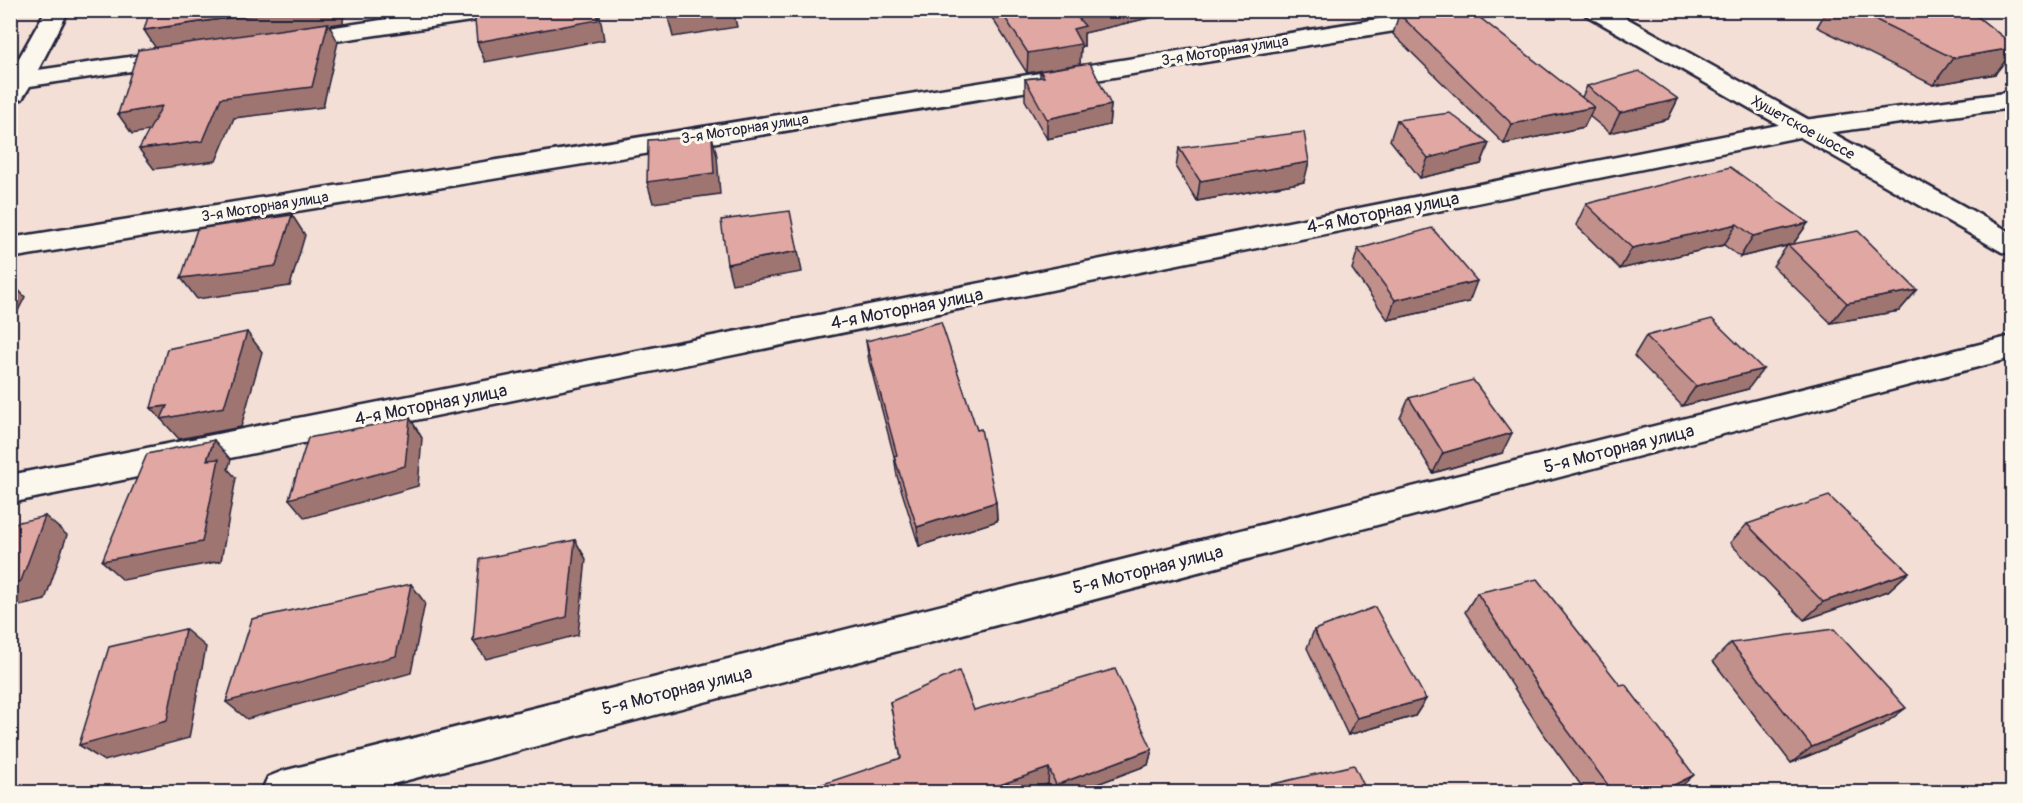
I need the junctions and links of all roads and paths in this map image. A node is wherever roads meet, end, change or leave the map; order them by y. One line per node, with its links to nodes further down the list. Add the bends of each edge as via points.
1 (58, 10): 7 (street)
2 (498, 10): 5 (street)
3 (1480, 10): 11 (street, 3-я Моторная улица)
4 (1594, 10): 9 (street, Хушетское шоссе)
5 (265, 44)
6 (195, 54): 7 (street)
7 (14, 86)
8 (2013, 100): 9 (street, 4-я Моторная улица)
9 (1804, 128): 10 (street, Хушетское шоссе); 13 (street, 4-я Моторная улица)
10 (2013, 245)
11 (10, 248)
12 (2013, 347): 14 (street, 5-я Моторная улица)
13 (10, 489)
14 (284, 792)

